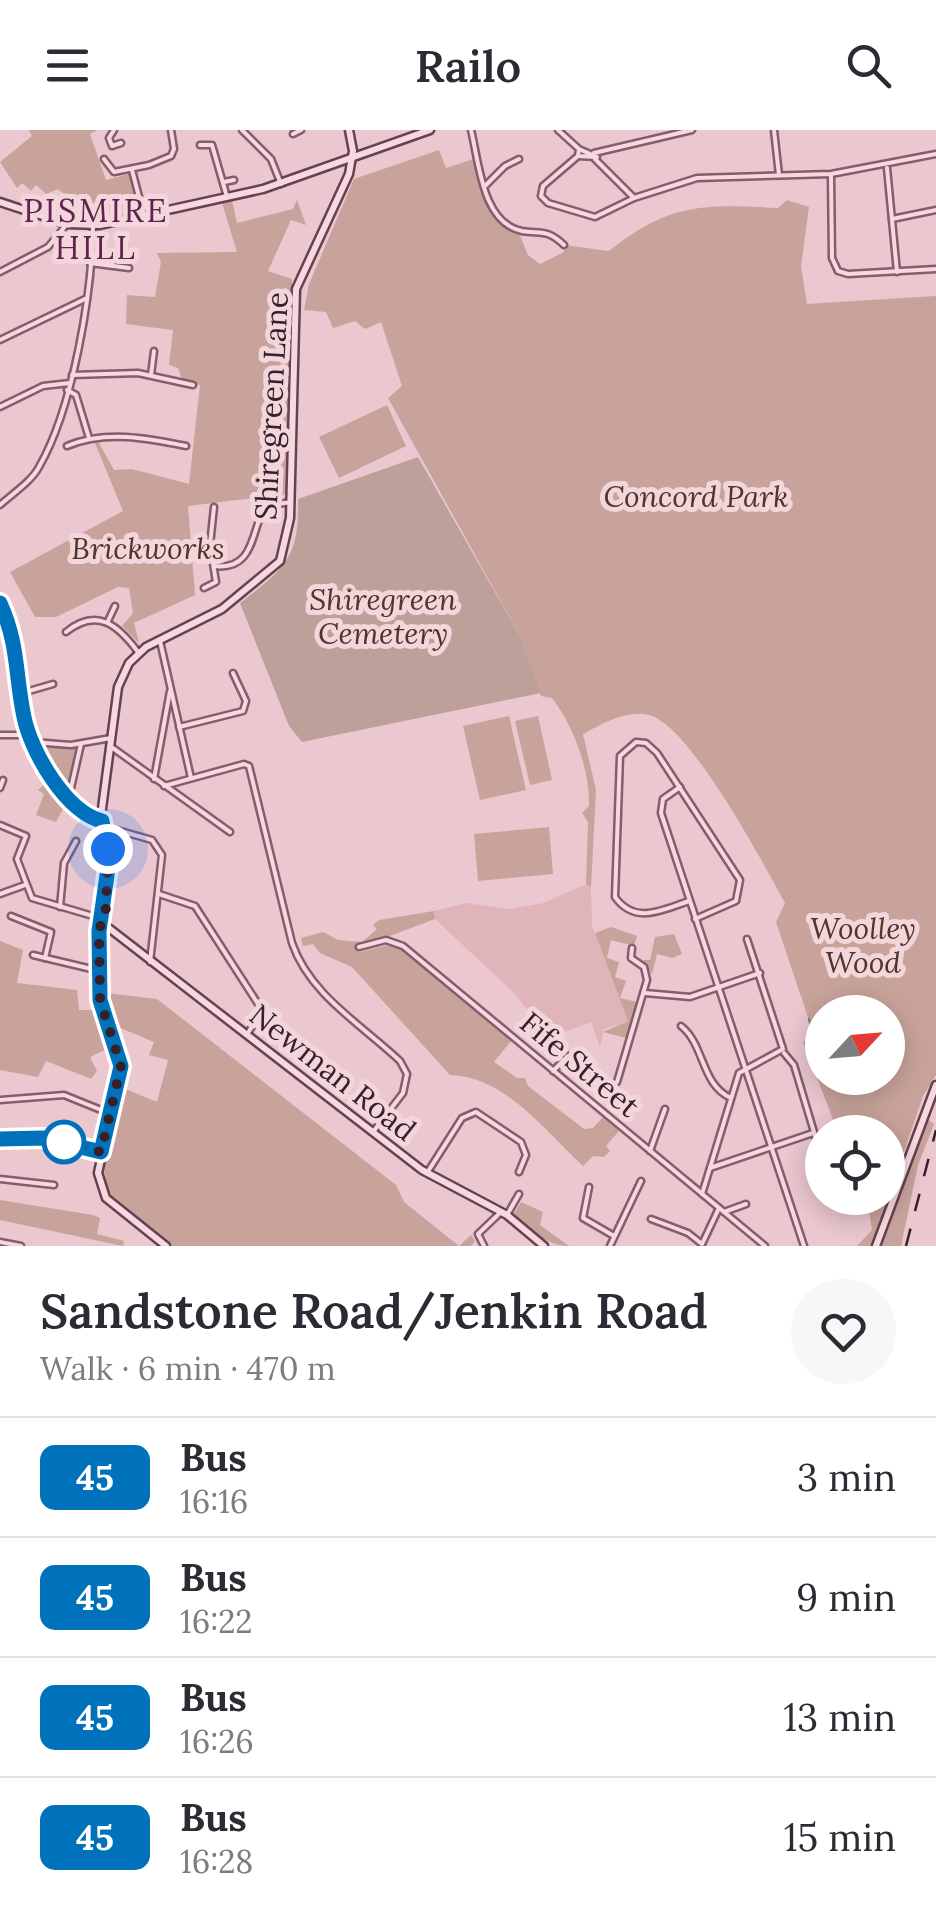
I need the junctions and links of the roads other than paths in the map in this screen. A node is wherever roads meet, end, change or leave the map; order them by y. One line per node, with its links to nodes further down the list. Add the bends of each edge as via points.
1 (114, 130): 13 (street, via 112,146)
2 (171, 130): 22 (street, via 171,156)
3 (242, 130): 27 (street, via 272,159)
4 (301, 130): 11 (street); 12 (street)
5 (349, 130): 18 (street)
6 (430, 130): 18 (street)
7 (471, 130): 28 (street)
8 (558, 130): 15 (street)
9 (692, 130): 17 (street)
10 (774, 130): 24 (street)
11 (293, 134)
12 (304, 138)
13 (121, 143)
14 (200, 145): 26 (street, via 214,142)
15 (578, 152): 17 (street); 30 (street, via 541,196 591,217)
16 (936, 154): 21 (street)
17 (594, 156): 30 (street)
18 (353, 158): 27 (street); 55 (street, Shiregreen Lane, via 296,290)
19 (104, 159): 22 (street, via 112,171)
20 (520, 159): 28 (street)
21 (886, 165): 23 (street); 34 (street)
22 (132, 170): 33 (street)
23 (831, 174): 24 (street); 42 (street, via 836,268 848,274)
24 (780, 177): 30 (street, via 696,178)
25 (234, 180): 26 (street)
26 (224, 182): 29 (street)
27 (281, 184): 29 (street)
28 (486, 186): 37 (street, via 506,224 544,230)
29 (227, 197): 33 (street)
30 (634, 198)
31 (0, 202): 35 (street)
32 (936, 210): 34 (street)
33 (144, 216): 36 (street)
34 (890, 219): 42 (street)
35 (67, 224): 36 (street); 41 (street, via 48,247)
36 (93, 226): 38 (street)
37 (564, 245)
38 (90, 263): 39 (street); 43 (street)
39 (130, 268)
40 (936, 269): 42 (street)
41 (0, 272)
42 (897, 272)
43 (85, 299): 44 (street); 46 (street)
44 (0, 340)
45 (154, 350): 47 (street)
46 (72, 375): 47 (street); 48 (street)
47 (151, 375): 49 (street)
48 (70, 384): 50 (street); 51 (street, via 44,386)
49 (192, 385)
50 (68, 390): 52 (street, via 76,395); 56 (street, via 39,468)
51 (0, 407)
52 (90, 438): 53 (street); 54 (street)
53 (67, 446)
54 (186, 446)
55 (291, 502): 58 (street, via 265,506 248,552 231,566); 64 (street, Shiregreen Lane, via 277,566 210,616)
56 (0, 505)
57 (214, 507): 58 (street)
58 (214, 566): 59 (street, via 216,582)
59 (204, 588)
60 (0, 603): 69 (street, via 16,642)
61 (115, 606): 62 (street)
62 (108, 622): 63 (street, via 89,619); 65 (street)
63 (66, 632)
64 (160, 639): 65 (street, Shiregreen Lane); 68 (street)
65 (138, 652): 74 (street, via 121,677)
66 (233, 673): 70 (street, via 243,710)
67 (53, 684): 69 (street)
68 (171, 690): 70 (street); 77 (street)
69 (22, 693): 72 (street)
70 (180, 727): 76 (street)
71 (0, 734): 72 (street)
72 (29, 734): 73 (street)
73 (33, 742): 75 (street); 82 (street)
74 (111, 742): 75 (street); 77 (street); 83 (street)
75 (81, 744): 82 (street)
76 (192, 778): 79 (street); 119 (street, via 249,766 292,943 311,982 407,1074 403,1093)
77 (154, 779): 79 (street)
78 (3, 780): 81 (street)
79 (164, 786): 86 (street)
80 (680, 787): 91 (street, via 663,799 661,813); 91 (street, via 650,745 636,742 623,750 613,891 623,907 640,914); 94 (street, via 741,884 732,905)
81 (0, 788)
82 (69, 797): 83 (street)
83 (102, 821): 95 (street, via 109,854)
84 (0, 825): 88 (street, via 26,836 18,859)
85 (117, 830): 90 (street, via 152,840 162,855)
86 (230, 832)
87 (76, 841): 92 (street, via 64,863)
88 (25, 885): 89 (street); 92 (street, via 32,898)
89 (0, 894)
90 (160, 894): 101 (street); 107 (street, via 195,906 252,988 262,1010)
91 (690, 901): 94 (street)
92 (60, 907): 95 (street)
93 (10, 916): 100 (street, via 51,932)
94 (695, 919): 104 (street)
95 (102, 921): 101 (street, Newman Road); 102 (street)
96 (748, 939): 103 (street)
97 (359, 947): 111 (street, Fife Street, via 398,942)
98 (632, 948): 105 (street, via 631,958 647,972)
99 (32, 955): 100 (street)
100 (46, 958): 102 (street)
101 (150, 962): 107 (street, Newman Road)
102 (100, 971): 117 (street, via 100,1000 121,1066)
103 (760, 973): 104 (street); 108 (street)
104 (718, 986): 105 (street, via 678,998); 110 (street)
105 (645, 993): 112 (street, via 618,1080)
106 (681, 1026): 114 (street, via 716,1091)
107 (248, 1034): 119 (street, Newman Road)
108 (782, 1052): 110 (street); 118 (street, via 793,1060)
109 (580, 1056): 111 (street, via 568,1056)
110 (744, 1070): 114 (street); 122 (street)
111 (553, 1071): 123 (street, Fife Street)
112 (610, 1077)
113 (936, 1085): 148 (street)
114 (730, 1098): 125 (street)
115 (0, 1100): 117 (street, via 64,1095)
116 (665, 1109): 123 (street)
117 (112, 1114): 124 (street)
118 (808, 1115)
119 (374, 1132): 127 (street, Newman Road)
120 (805, 1137): 122 (street)
121 (0, 1139): 124 (street, via 43,1138)
122 (770, 1148): 125 (street); 147 (street)
123 (650, 1150): 133 (street, Fife Street)
124 (101, 1152): 142 (street, via 98,1182 106,1198)
125 (710, 1168): 133 (street)
126 (519, 1172): 127 (street, via 526,1155 522,1142 476,1112 462,1118)
127 (428, 1173): 136 (street, Newman Road)
128 (0, 1178): 130 (street)
129 (640, 1182): 138 (street)
130 (54, 1185)
131 (588, 1187): 138 (street, via 582,1218)
132 (519, 1194): 136 (street)
133 (702, 1194): 135 (street, Fife Street)
134 (746, 1204): 135 (street)
135 (722, 1210): 140 (street); 146 (street, Fife Street)
136 (504, 1214): 143 (street, via 478,1238); 144 (street, Newman Road)
137 (651, 1219): 140 (street)
138 (614, 1236): 145 (street)
139 (0, 1242): 141 (street)
140 (701, 1245)
141 (22, 1246)
142 (166, 1246)
143 (484, 1246)
144 (544, 1246)
145 (610, 1246)
146 (765, 1246)
147 (804, 1246)
148 (876, 1246)

